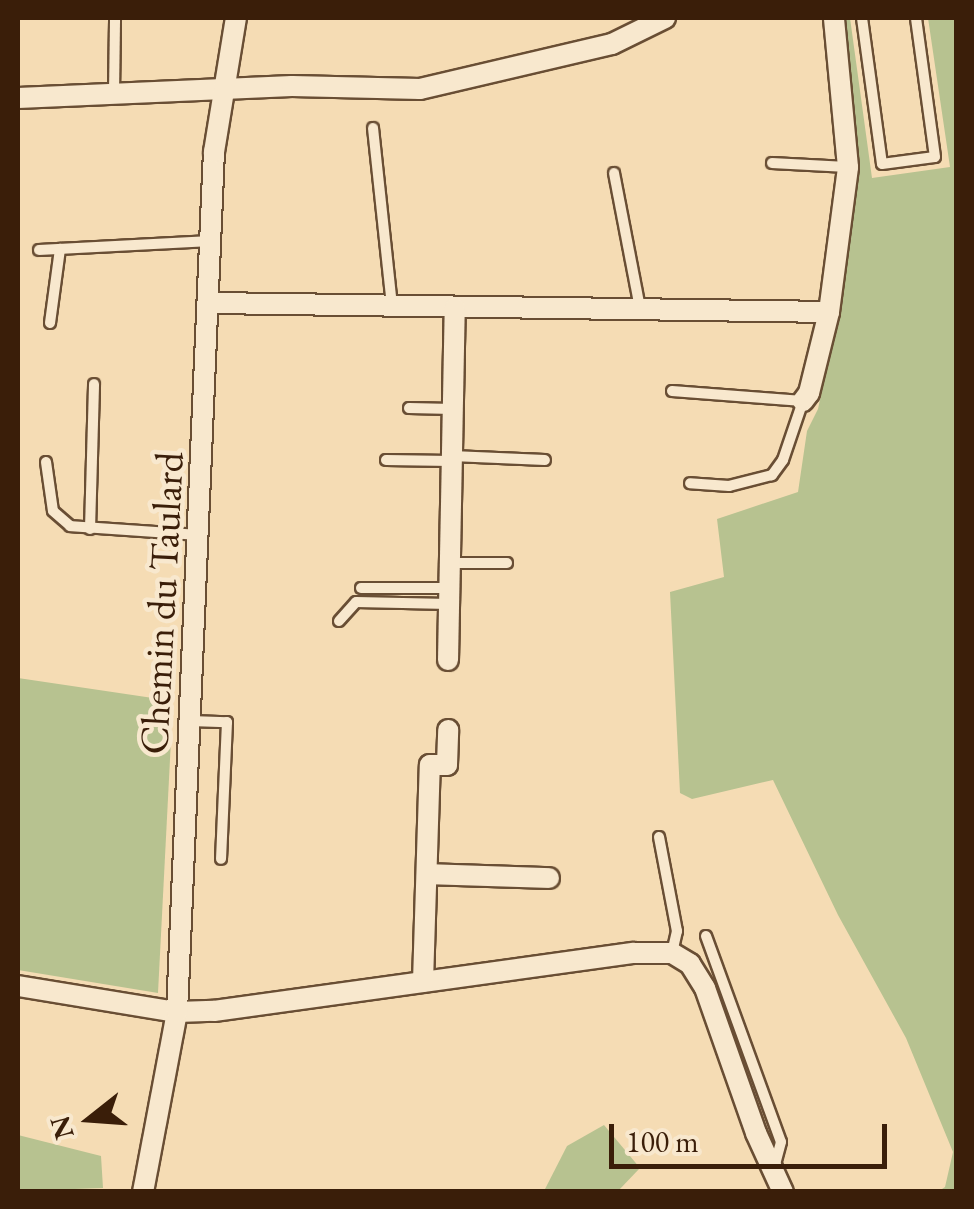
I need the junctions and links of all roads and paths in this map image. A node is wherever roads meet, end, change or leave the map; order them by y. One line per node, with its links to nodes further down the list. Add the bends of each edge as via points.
1 (115, 18): 8 (lane)
2 (236, 18): 7 (street, Chemin du Taulard)
3 (665, 18): 7 (street, via 612,44 420,89)
4 (834, 18): 12 (street)
5 (862, 18): 6 (lane, via 882,164 935,157)
6 (916, 18)
7 (221, 88): 8 (street); 14 (street, Chemin du Taulard)
8 (114, 93): 9 (street)
9 (18, 98)
10 (374, 128): 18 (lane)
11 (772, 163): 12 (lane)
12 (848, 167): 21 (street)
13 (614, 173): 20 (lane)
14 (212, 241): 15 (lane); 17 (street, Chemin du Taulard)
15 (60, 249): 16 (lane); 22 (lane)
16 (39, 250)
17 (211, 303): 18 (street); 34 (street, Chemin du Taulard)
18 (392, 306): 19 (street)
19 (456, 308): 20 (street); 27 (street)
20 (640, 309): 21 (street)
21 (829, 312): 25 (street)
22 (50, 324)
23 (94, 384): 33 (lane)
24 (672, 391): 25 (lane)
25 (803, 401): 32 (lane, via 772,475 729,486)
26 (410, 408): 27 (lane)
27 (452, 410): 28 (street)
28 (452, 458): 29 (lane); 30 (lane); 35 (street)
29 (386, 460)
30 (545, 460)
31 (46, 462): 33 (lane, via 53,511 70,526)
32 (690, 483)
33 (90, 528): 34 (lane)
34 (199, 535): 41 (street, Chemin du Taulard)
35 (450, 562): 36 (lane); 38 (street)
36 (507, 563)
37 (361, 588): 38 (lane)
38 (449, 596): 39 (lane, via 356,602); 40 (street)
39 (339, 621)
40 (448, 660)
41 (190, 721): 44 (lane, via 227,722); 51 (street, Chemin du Taulard)
42 (448, 730): 45 (street, via 446,765 430,765)
43 (660, 837): 48 (lane, via 678,932)
44 (221, 860)
45 (427, 874): 46 (street); 49 (street)
46 (549, 878)
47 (706, 936): 52 (lane, via 782,1142)
48 (672, 953): 49 (street); 52 (street, via 690,964 706,988)
49 (423, 982): 51 (street)
50 (18, 986): 51 (street)
51 (177, 1012): 53 (street, Chemin du Taulard)
52 (774, 1171): 54 (street)
53 (143, 1192)
54 (783, 1192)

